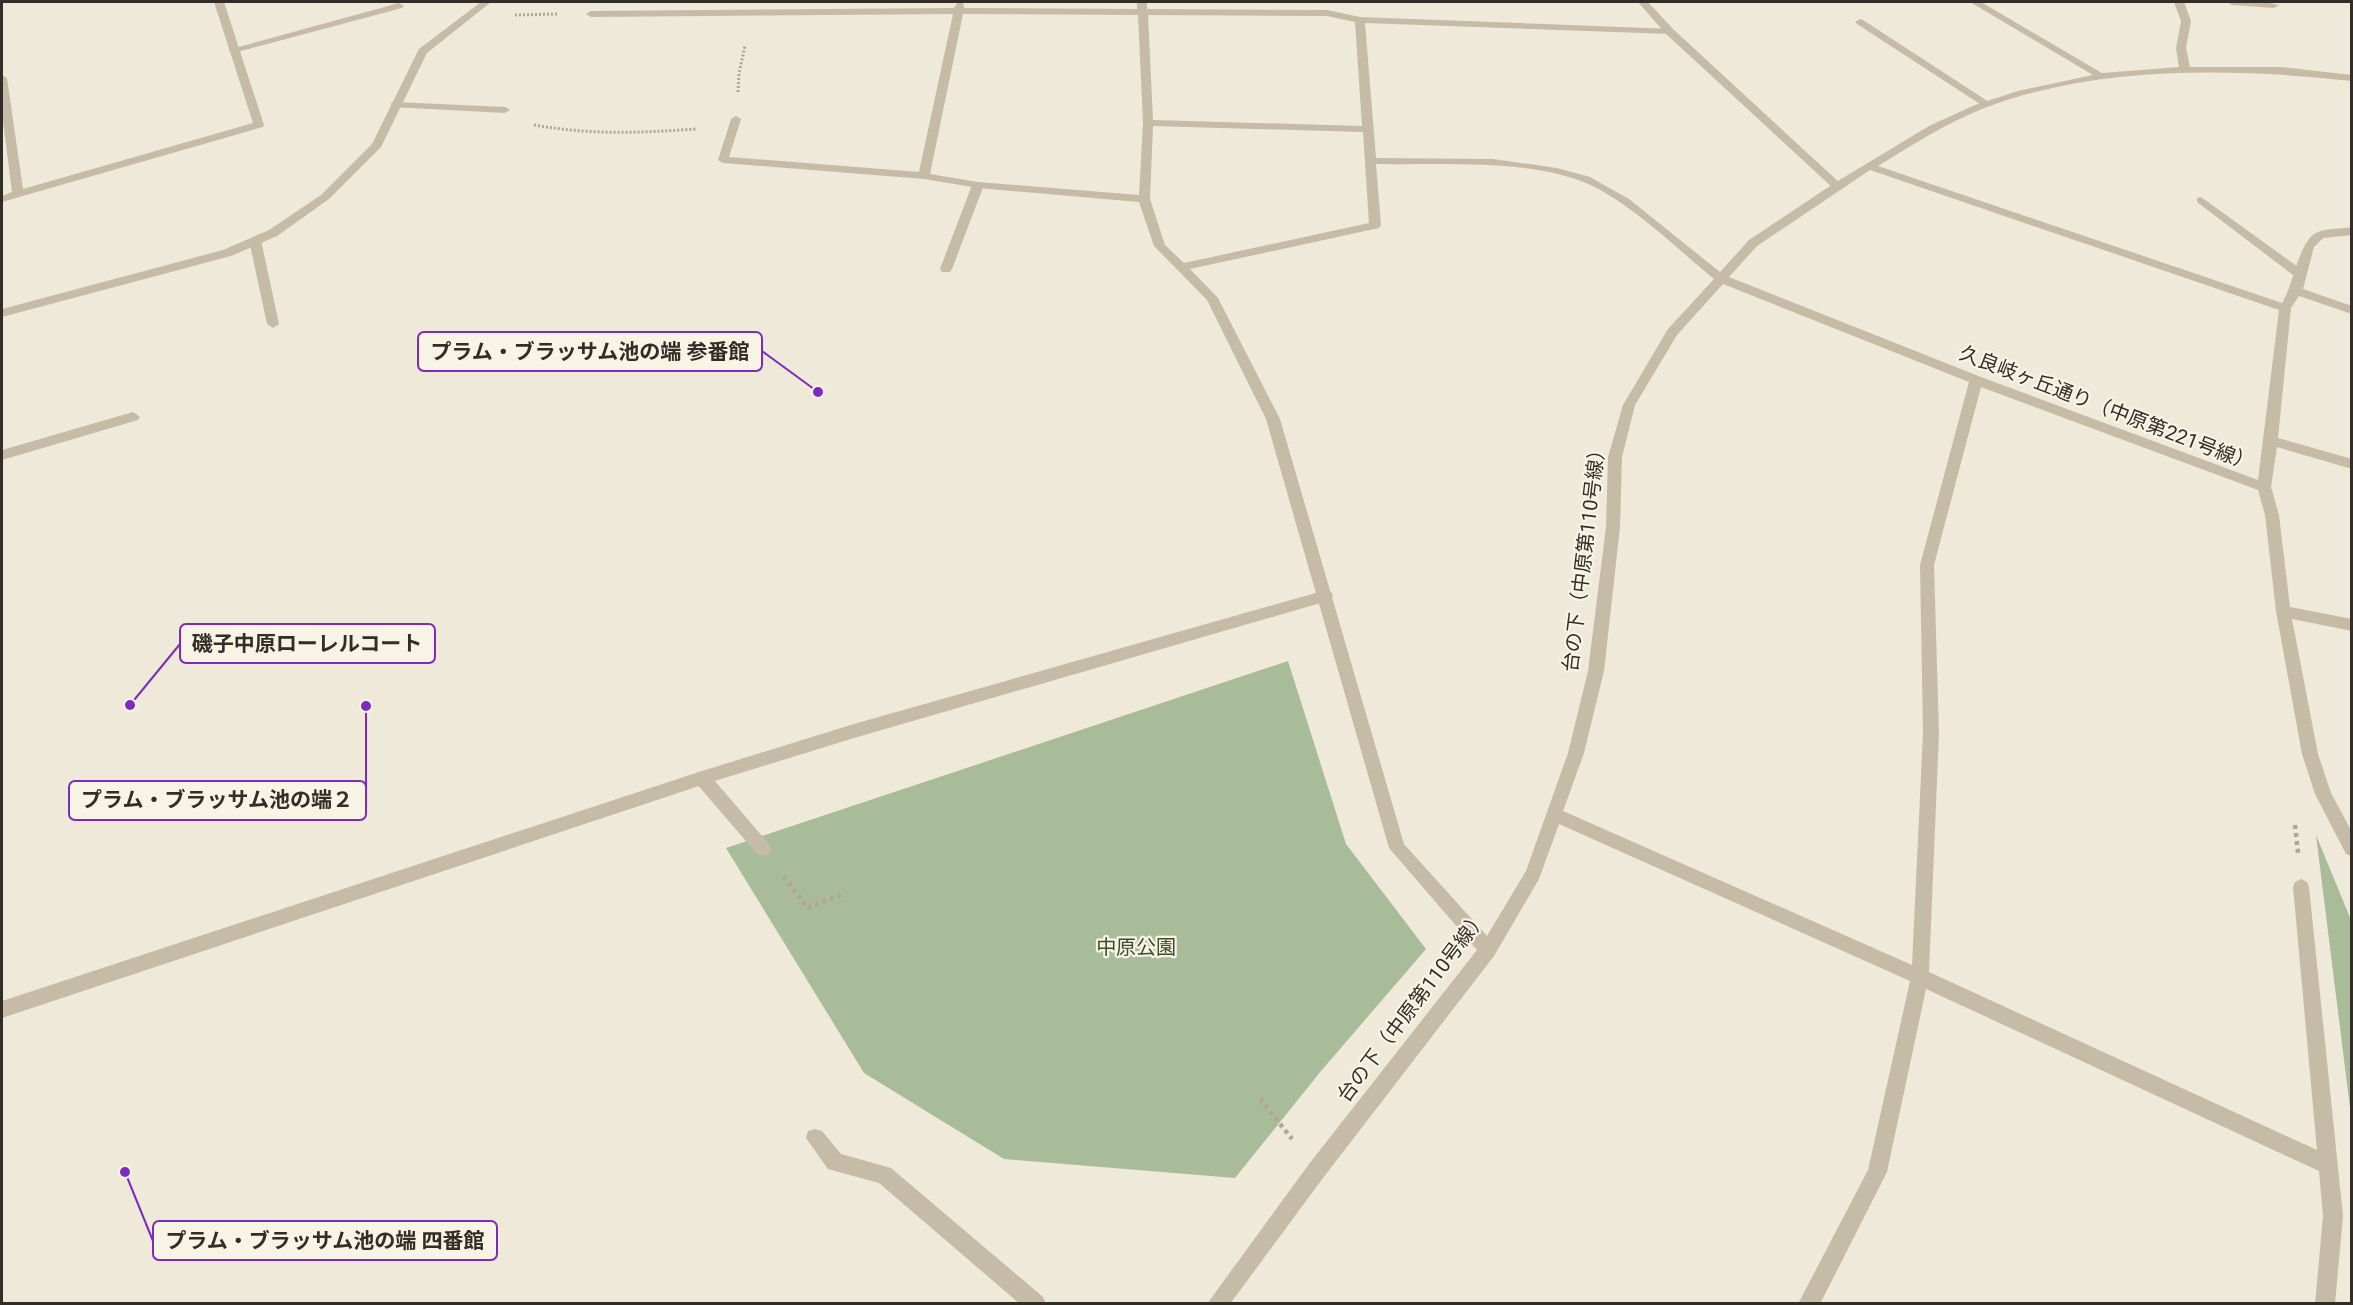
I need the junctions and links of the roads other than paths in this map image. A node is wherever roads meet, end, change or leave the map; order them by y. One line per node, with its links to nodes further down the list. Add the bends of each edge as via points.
1 (219, 2): 17 (street)
2 (486, 2): 23 (street, via 423,51)
3 (759, 2): 13 (street)
4 (1643, 2): 16 (street)
5 (1975, 2): 19 (street)
6 (2179, 2): 18 (street, via 2186,21 2181,48)
7 (2232, 2): 8 (street)
8 (2274, 5)
9 (399, 6): 17 (street)
10 (959, 6): 11 (street); 13 (street); 30 (street)
11 (1142, 7): 14 (street, via 1326,13); 26 (street)
12 (591, 14): 13 (street)
13 (756, 14)
14 (1360, 20): 16 (street); 27 (street)
15 (1860, 22): 22 (street)
16 (1669, 31): 32 (street)
17 (233, 50): 33 (street, via 259,125)
18 (2185, 70): 19 (street, 台の下（中原第110号線）); 21 (street, 台の下（中原第110号線）, via 2281,70)
19 (2102, 76): 22 (street, 台の下（中原第110号線）)
20 (2, 78): 33 (street)
21 (2352, 78)
22 (1987, 104): 29 (street, 台の下（中原第110号線）, via 1933,128)
23 (395, 105): 24 (street); 38 (street, via 377,145 325,197 273,233)
24 (505, 110)
25 (736, 119): 30 (street, via 723,160)
26 (1148, 123): 27 (street); 35 (street)
27 (1367, 129): 28 (street)
28 (1370, 161): 39 (street, via 1375,225); 42 (street, 久良岐ヶ丘通り（中原第221号線）, via 1494,162 1586,179 1625,201)
29 (1870, 167): 32 (street, 台の下（中原第110号線）); 44 (street)
30 (924, 176): 31 (street)
31 (978, 185): 35 (street); 40 (street)
32 (1837, 186): 42 (street, 台の下（中原第110号線）, via 1753,243)
33 (18, 194): 34 (street)
34 (2, 199)
35 (1144, 199): 39 (street, via 1160,246)
36 (2201, 200): 41 (street)
37 (2352, 231): 41 (street, via 2320,235 2309,246)
38 (255, 240): 46 (street, via 170,270); 47 (street)
39 (1181, 267): 54 (street, via 1212,298 1273,419)
40 (946, 269)
41 (2301, 275): 43 (street)
42 (1722, 279): 48 (street, 久良岐ヶ丘通り（中原第221号線）); 58 (street, 台の下（中原第110号線）, via 1672,332 1629,405 1615,456 1613,527 1596,671 1576,753)
43 (2296, 291): 44 (street); 45 (street)
44 (2285, 308): 50 (street)
45 (2352, 310)
46 (2, 312)
47 (273, 324)
48 (1976, 380): 53 (street, 久良岐ヶ丘通り（中原第221号線）); 63 (street, via 1927,565 1931,733)
49 (133, 417): 51 (street)
50 (2271, 441): 52 (street); 53 (street)
51 (2, 455)
52 (2352, 464)
53 (2264, 488): 55 (street, 久良岐ヶ丘通り（中原第221号線）)
54 (1326, 596): 57 (street); 62 (street, via 1397,848)
55 (2283, 610): 56 (street); 60 (street, 久良岐ヶ丘通り（中原第221号線）, via 2310,754 2323,794)
56 (2352, 625)
57 (702, 778): 59 (street); 64 (street)
58 (1555, 815): 62 (street, 台の下（中原第110号線）, via 1533,874); 63 (street)
59 (763, 849)
60 (2352, 849)
61 (2301, 887): 66 (street)
62 (1488, 950): 68 (street, 台の下（中原第110号線）)
63 (1920, 978): 66 (street); 69 (street, via 1877,1172)
64 (2, 1010)
65 (815, 1138): 67 (street, via 835,1162 884,1175)
66 (2328, 1165): 70 (street, via 2334,1216)
67 (1036, 1304)
68 (1218, 1304)
69 (1808, 1304)
70 (2325, 1304)

